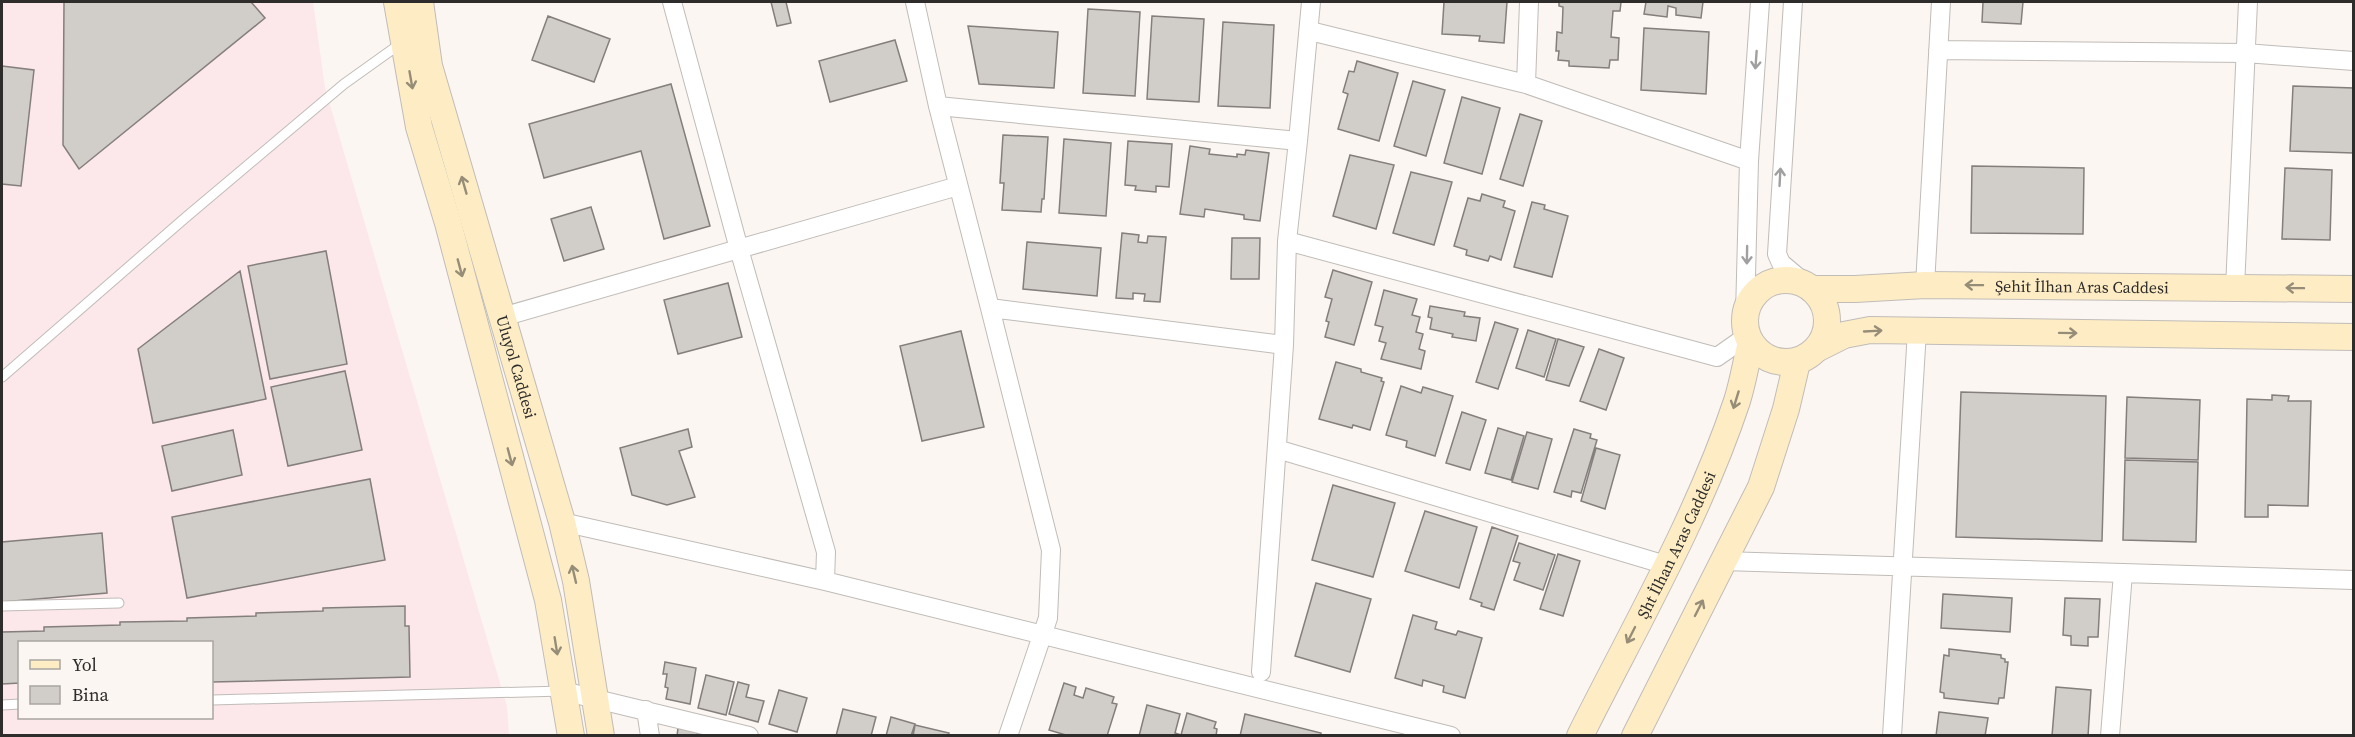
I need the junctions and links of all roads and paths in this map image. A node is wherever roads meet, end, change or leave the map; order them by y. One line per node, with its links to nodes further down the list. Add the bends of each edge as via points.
1 (397, 2): 12 (main road, Uluyol Caddesi)
2 (419, 2): 12 (street); 28 (main road, Uluyol Caddesi, one-way to 2, via 429,66)
3 (672, 2): 22 (street)
4 (915, 2): 17 (street)
5 (1311, 2): 11 (street)
6 (1529, 2): 16 (street)
7 (1760, 2): 19 (street, one-way to 19)
8 (1793, 2): 24 (street, one-way to 8, via 1781,263 1777,254)
9 (1941, 2): 13 (street)
10 (2248, 2): 14 (street)
11 (1310, 32): 16 (street); 18 (street)
12 (404, 42): 34 (lane, via 344,84); 47 (main road, Uluyol Caddesi, one-way to 47, via 419,127 548,600)
13 (1938, 50): 14 (street); 23 (street)
14 (2245, 53): 15 (street); 25 (street)
15 (2354, 61)
16 (1526, 84): 19 (street)
17 (938, 106): 18 (street); 20 (street)
18 (1298, 141): 21 (street)
19 (1749, 161): 29 (street, one-way to 29)
20 (958, 186): 22 (street); 27 (street)
21 (1287, 241): 29 (street, via 1717,357); 32 (street)
22 (739, 249): 28 (street); 42 (street, via 826,552)
23 (1925, 285): 24 (main road, Şehit İlhan Aras Caddesi); 25 (main road, Şehit İlhan Aras Caddesi, one-way to 23)
24 (1809, 287): 29 (main road, via 1774,281 1755,294); 33 (main road, via 1823,302 1827,314 1824,338)
25 (2235, 288): 26 (main road, Şehit İlhan Aras Caddesi, one-way to 25)
26 (2354, 289)
27 (990, 308): 32 (street); 45 (street, via 1051,550 1048,618)
28 (502, 316): 36 (main road, Uluyol Caddesi)
29 (1748, 331): 33 (main road, via 1766,358 1787,363); 38 (main road, Şht İlhan Aras Caddesi, one-way to 38, via 1737,399 1709,474)
30 (1917, 331): 31 (main road, one-way to 31); 33 (main road, one-way to 30, via 1844,335 1870,330); 39 (street)
31 (2354, 337)
32 (1284, 345): 35 (street)
33 (1808, 355): 37 (main road, via 1761,487)
34 (2, 377)
35 (1277, 448): 38 (street); 46 (street)
36 (562, 522): 42 (street); 48 (main road, Uluyol Caddesi, one-way to 36)
37 (1723, 561): 39 (street); 60 (main road, one-way to 37)
38 (1666, 565): 59 (main road, Şht İlhan Aras Caddesi, one-way to 59)
39 (1903, 567): 40 (street); 61 (street)
40 (2123, 573): 41 (street); 62 (street)
41 (2354, 580)
42 (825, 581): 45 (street)
43 (118, 603): 44 (lane)
44 (2, 606)
45 (1042, 634): 57 (street); 58 (street)
46 (1261, 672)
47 (564, 691): 48 (street); 49 (lane); 53 (main road, Uluyol Caddesi)
48 (595, 697): 52 (street); 54 (main road, Uluyol Caddesi)
49 (213, 700)
50 (18, 704): 51 (lane)
51 (2, 705)
52 (646, 710): 55 (street); 56 (street)
53 (571, 735)
54 (600, 735)
55 (650, 735)
56 (749, 735)
57 (1008, 735)
58 (1451, 735)
59 (1580, 735)
60 (1635, 735)
61 (1892, 735)
62 (2110, 735)

